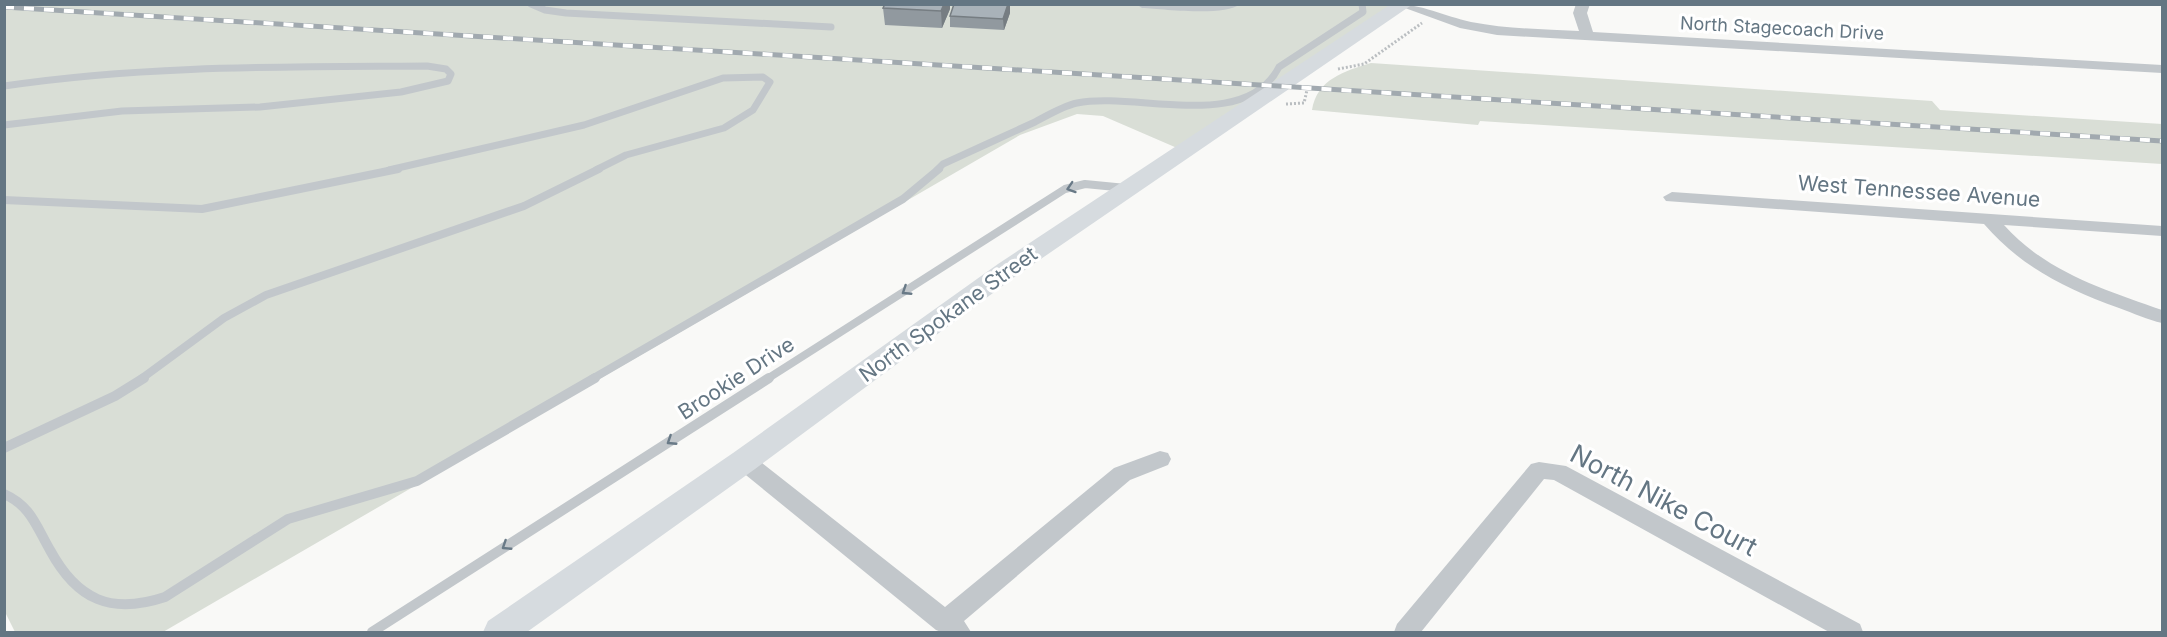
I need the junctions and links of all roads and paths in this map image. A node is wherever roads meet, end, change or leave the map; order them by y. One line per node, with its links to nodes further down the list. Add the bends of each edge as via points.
1 (531, 4): 8 (lane, via 566,13)
2 (1142, 4): 3 (street)
3 (1234, 4)
4 (1362, 4): 25 (lane, via 1363,12 1279,67 1265,85 1245,97 1207,107 1136,100 1081,101 951,160 903,199 417,481 288,519 165,597 147,604 118,607 84,593 49,550 29,508)
5 (1583, 4): 9 (street, via 1580,13)
6 (1402, 5): 7 (street, North Stagecoach Drive); 16 (street, North Spokane Street)
7 (1434, 16): 9 (street, North Stagecoach Drive, via 1497,31); 11 (path, via 1364,64)
8 (831, 27)
9 (1588, 37): 10 (street, North Stagecoach Drive)
10 (2163, 69)
11 (1330, 74)
12 (4, 86): 15 (lane, via 51,79 272,65 416,66 446,69 451,74 448,81 439,85 401,92 260,107 122,111)
13 (1309, 88): 14 (path, via 1304,103)
14 (1282, 104)
15 (4, 125)
16 (1128, 189): 24 (street, North Spokane Street, via 1008,270); 27 (lane, Brookie Drive, one-way to 27, via 1085,184 1065,189)
17 (1672, 197): 19 (street, West Tennessee Avenue)
18 (4, 200): 22 (lane, via 202,209 420,165 584,125 723,78 763,77 770,82 753,110 724,128 626,155 524,206 266,295 244,306 115,396)
19 (1989, 219): 20 (street, West Tennessee Avenue); 21 (street, via 2021,255 2043,269)
20 (2163, 231)
21 (2163, 317)
22 (4, 448)
23 (1160, 459): 26 (street, via 1122,474)
24 (744, 461): 26 (street); 28 (street, North Spokane Street)
25 (4, 494)
26 (952, 627)
27 (372, 633)
28 (500, 633)
29 (1406, 633): 30 (street, North Nike Court, via 1539,470 1558,472)
30 (1851, 633)

